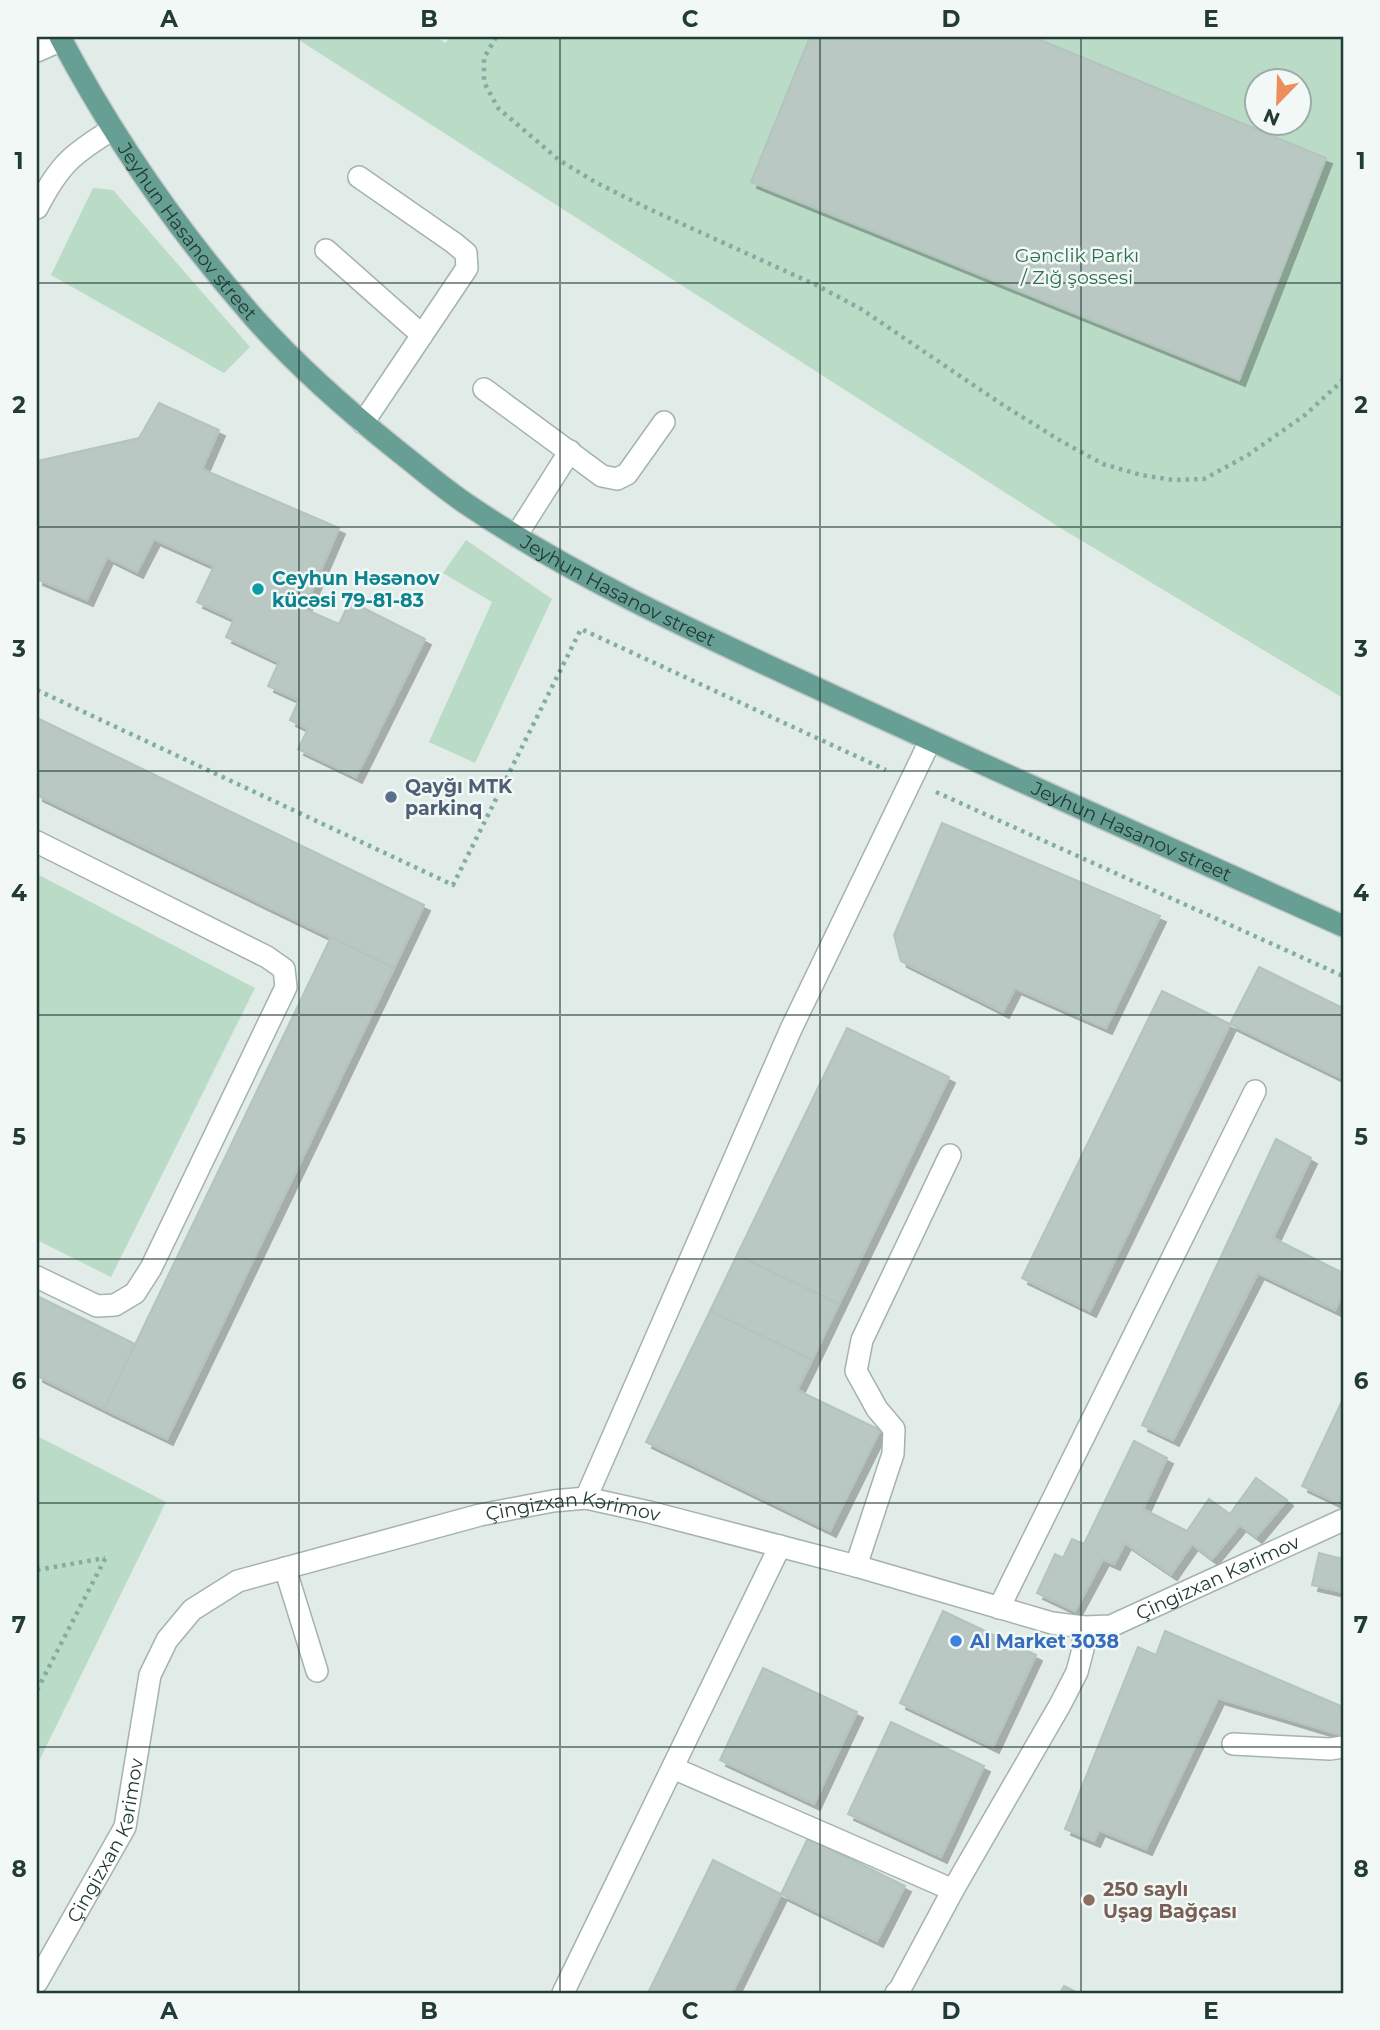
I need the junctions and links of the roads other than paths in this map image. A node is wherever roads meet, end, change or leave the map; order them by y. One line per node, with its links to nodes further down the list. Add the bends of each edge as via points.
1 (61, 39): 2 (street); 3 (main road, Jeyhun Hasanov street)
2 (37, 51)
3 (113, 129): 5 (street, via 80,149 60,169); 10 (main road, Jeyhun Hasanov street, via 176,221 258,322)
4 (359, 177): 7 (street, via 466,253 467,268)
5 (37, 208)
6 (326, 250): 7 (street)
7 (422, 335): 10 (street)
8 (484, 389): 11 (street)
9 (664, 422): 11 (street, via 627,474 617,479 602,476)
10 (363, 423): 12 (main road, Jeyhun Hasanov street, via 464,503)
11 (570, 451): 12 (street)
12 (516, 536): 13 (main road, Jeyhun Hasanov street, via 654,611)
13 (930, 741): 15 (main road, Jeyhun Hasanov street); 19 (street, via 791,1029)
14 (37, 842): 18 (street, via 267,957 284,969 286,987 135,1293 115,1306 97,1306)
15 (1343, 926)
16 (1255, 1091): 24 (street)
17 (950, 1155): 22 (street, via 862,1340 856,1371 894,1429 893,1454)
18 (37, 1277)
19 (586, 1498): 21 (street, Çingizxan Kərimov); 23 (street, Çingizxan Kərimov, via 480,1515)
20 (1343, 1520): 25 (street, Çingizxan Kərimov, via 1111,1626)
21 (780, 1546): 22 (street, Çingizxan Kərimov); 29 (street)
22 (856, 1566): 24 (street, Çingizxan Kərimov)
23 (285, 1568): 26 (street); 31 (street, Çingizxan Kərimov, via 238,1581 192,1610 167,1640 149,1675 125,1827)
24 (999, 1608): 25 (street, Çingizxan Kərimov)
25 (1084, 1627): 30 (street, via 1077,1672)
26 (317, 1671)
27 (1233, 1744): 28 (street)
28 (1343, 1747)
29 (673, 1768): 30 (street); 32 (street)
30 (953, 1891): 33 (street)
31 (37, 1982)
32 (563, 1993)
33 (896, 1993)

